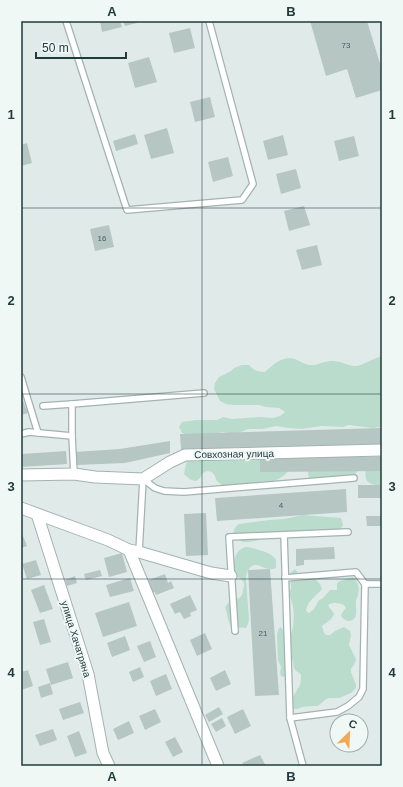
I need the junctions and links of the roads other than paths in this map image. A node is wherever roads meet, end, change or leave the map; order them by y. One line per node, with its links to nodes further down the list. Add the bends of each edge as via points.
1 (66, 21): 2 (lane, via 127,210 242,200 253,184)
2 (209, 21)
3 (21, 377): 7 (lane)
4 (204, 393): 5 (lane)
5 (72, 404): 6 (lane); 9 (lane)
6 (43, 406)
7 (38, 433): 8 (lane); 9 (lane)
8 (21, 434)
9 (72, 436): 11 (lane)
10 (382, 450): 14 (street, Совхозная улица, via 185,455)
11 (74, 474): 12 (street); 14 (street)
12 (21, 475)
13 (354, 478): 14 (lane, via 184,492 164,491)
14 (143, 479): 19 (lane)
15 (21, 508): 16 (street)
16 (37, 514): 19 (street); 26 (street, улица Хачатряна, via 88,674 103,753)
17 (348, 532): 18 (lane)
18 (284, 535): 20 (lane, via 229,538); 21 (lane)
19 (134, 551): 20 (street, via 211,574); 27 (street)
20 (231, 576): 24 (lane)
21 (285, 578): 22 (lane, via 356,572); 25 (lane)
22 (365, 584): 23 (lane); 25 (lane, via 363,689 348,706 337,712)
23 (382, 584)
24 (235, 631)
25 (290, 718): 28 (lane)
26 (110, 766)
27 (218, 766)
28 (303, 766)

